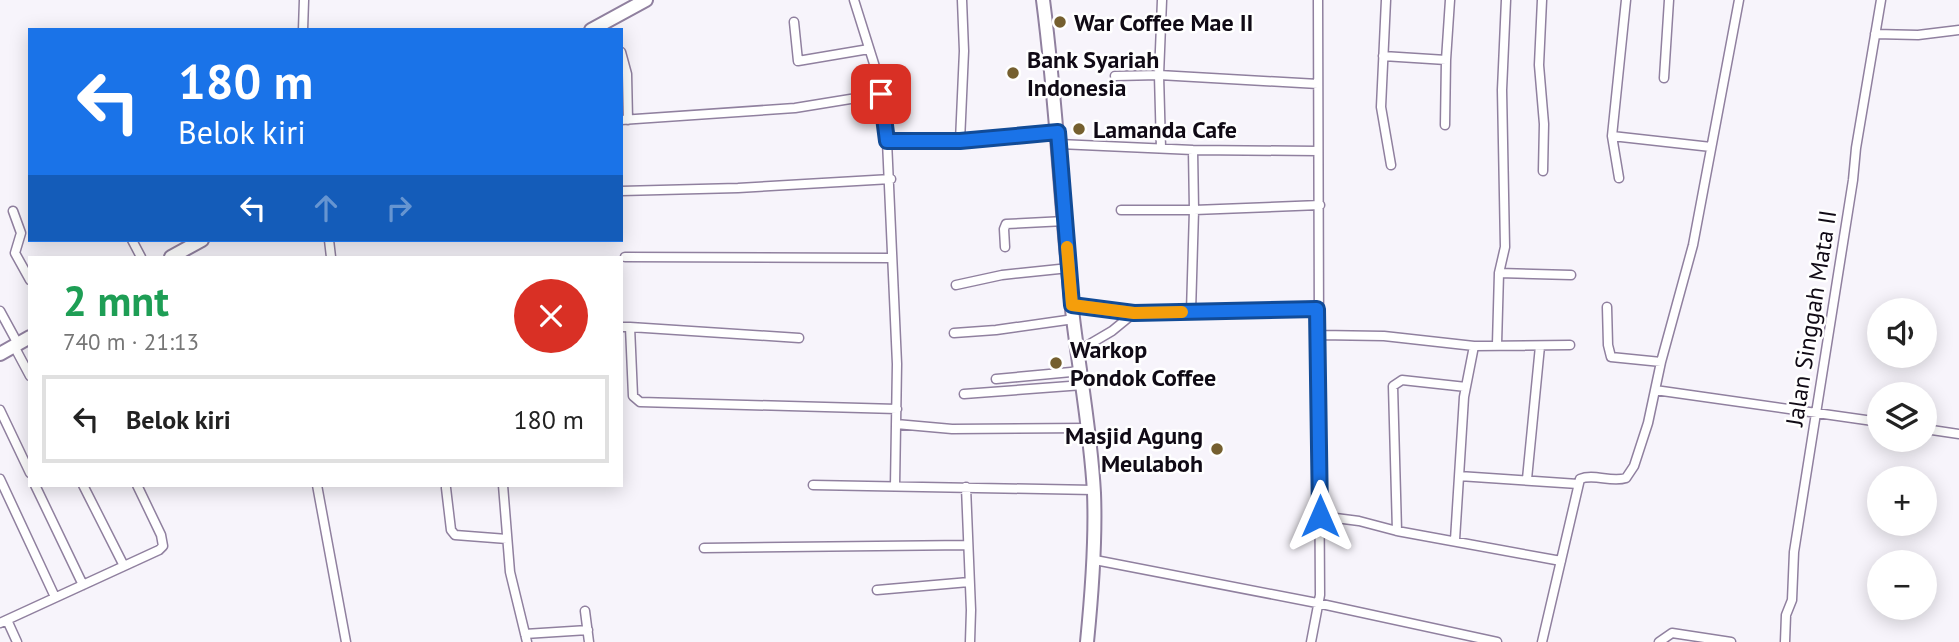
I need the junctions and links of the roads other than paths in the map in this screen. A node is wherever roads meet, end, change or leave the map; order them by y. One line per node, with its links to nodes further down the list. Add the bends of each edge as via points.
1 (304, 0): 18 (street)
2 (854, 0): 21 (street)
3 (962, 0): 35 (street)
4 (1042, 0): 33 (main road)
5 (1162, 0): 25 (street)
6 (1318, 0): 28 (street)
7 (1385, 0): 22 (street)
8 (1450, 0): 24 (street)
9 (1506, 0): 56 (street, via 1502,90 1505,247)
10 (1542, 0): 41 (street)
11 (1626, 0): 32 (street)
12 (1669, 0): 27 (street)
13 (1739, 0): 36 (street)
14 (1881, 0): 20 (street, Jalan Singgah Mata II)
15 (639, 1): 17 (main road)
16 (794, 22): 21 (street, via 799,61)
17 (610, 25)
18 (303, 28)
19 (1959, 30): 20 (street)
20 (1875, 34): 88 (street, Jalan Singgah Mata II)
21 (869, 49): 29 (street)
22 (1383, 56): 24 (street); 40 (street, via 1381,107)
23 (623, 59): 30 (street, via 627,74)
24 (1446, 60): 31 (street)
25 (1159, 75): 26 (street); 28 (street); 37 (street)
26 (1115, 76)
27 (1664, 78)
28 (1318, 84): 39 (street)
29 (881, 94): 30 (street, via 795,108); 34 (street)
30 (625, 120)
31 (1445, 125)
32 (1612, 136): 36 (street); 42 (street)
33 (1058, 138): 35 (street); 37 (street); 49 (main road)
34 (887, 141): 35 (street); 43 (street)
35 (960, 141)
36 (1711, 146): 78 (street, via 1693,245)
37 (1161, 148): 38 (street)
38 (1193, 150): 39 (street); 47 (street)
39 (1318, 151): 45 (street)
40 (1391, 165)
41 (1543, 171)
42 (1619, 178)
43 (891, 179): 44 (street); 54 (street)
44 (623, 191)
45 (1320, 205): 47 (street); 61 (street)
46 (1121, 210): 47 (street)
47 (1194, 210): 64 (street)
48 (13, 211): 58 (street, via 21,233 15,253)
49 (1065, 221): 51 (street, via 1006,224); 55 (main road)
50 (198, 242): 52 (main road)
51 (1005, 247)
52 (174, 256)
53 (625, 257): 54 (street)
54 (891, 258): 86 (street)
55 (1069, 268): 59 (street); 63 (main road)
56 (1499, 273): 57 (street); 71 (street)
57 (1571, 275)
58 (28, 276)
59 (956, 285)
60 (1607, 307): 78 (street, via 1611,357)
61 (1317, 309): 64 (street); 68 (street)
62 (0, 311): 72 (street)
63 (1073, 312): 65 (street); 67 (street, via 996,330); 76 (main road)
64 (1191, 312): 65 (street)
65 (1134, 313): 76 (street)
66 (626, 327): 70 (street); 86 (street, via 633,396 640,402)
67 (954, 333)
68 (1319, 335): 74 (street, via 1384,336); 110 (street)
69 (28, 338): 72 (main road)
70 (799, 338)
71 (1497, 344): 74 (street); 75 (street)
72 (16, 345): 77 (main road); 80 (street)
73 (1570, 345): 75 (street)
74 (1474, 346): 83 (street)
75 (1540, 346): 98 (street)
76 (1078, 351): 79 (main road)
77 (0, 354)
78 (1661, 362): 84 (street)
79 (1082, 371): 81 (street); 82 (main road)
80 (28, 372)
81 (996, 379)
82 (1083, 385): 85 (street); 92 (main road)
83 (1466, 387): 96 (street); 111 (street, via 1402,380 1393,386)
84 (1659, 391): 88 (street); 99 (street, via 1630,474 1620,480 1584,477)
85 (964, 394)
86 (897, 409): 91 (street)
87 (0, 410): 90 (street)
88 (1816, 412): 89 (street); 138 (street, Jalan Singgah Mata II)
89 (1867, 420)
90 (2, 421): 95 (street)
91 (897, 424): 92 (street, via 952,429); 101 (street)
92 (1087, 428): 109 (main road)
93 (1937, 431): 94 (street)
94 (1959, 434)
95 (28, 469)
96 (1459, 476): 98 (street); 113 (street)
97 (0, 479): 122 (street)
98 (1527, 479): 99 (street)
99 (1578, 484): 117 (street)
100 (813, 485): 101 (street)
101 (895, 486): 107 (street)
102 (36, 487): 120 (street)
103 (84, 487): 118 (street)
104 (138, 487): 118 (street, via 163,546)
105 (317, 487): 129 (street)
106 (503, 487): 112 (street)
107 (966, 487): 109 (street); 114 (street)
108 (446, 488): 112 (street, via 455,535)
109 (1094, 490): 116 (main road)
110 (1320, 516): 111 (street); 123 (street)
111 (1397, 531): 113 (street)
112 (507, 539): 127 (street)
113 (1455, 540): 117 (street)
114 (968, 545): 115 (street); 119 (street)
115 (704, 548)
116 (1095, 560): 123 (street); 132 (main road)
117 (1561, 561): 135 (street)
118 (124, 566): 120 (street)
119 (970, 582): 121 (street); 131 (street)
120 (83, 584): 122 (street)
121 (877, 590)
122 (55, 597): 125 (street)
123 (1317, 603): 133 (street); 134 (street)
124 (585, 611): 126 (street)
125 (4, 621): 128 (street)
126 (587, 630): 127 (street); 130 (street)
127 (526, 638)
128 (17, 642)
129 (346, 642)
130 (589, 642)
131 (970, 642)
132 (1087, 642)
133 (1311, 642)
134 (1497, 642)
135 (1542, 642)
136 (1659, 642): 137 (street, via 1672,633)
137 (1731, 642)
138 (1785, 642)

